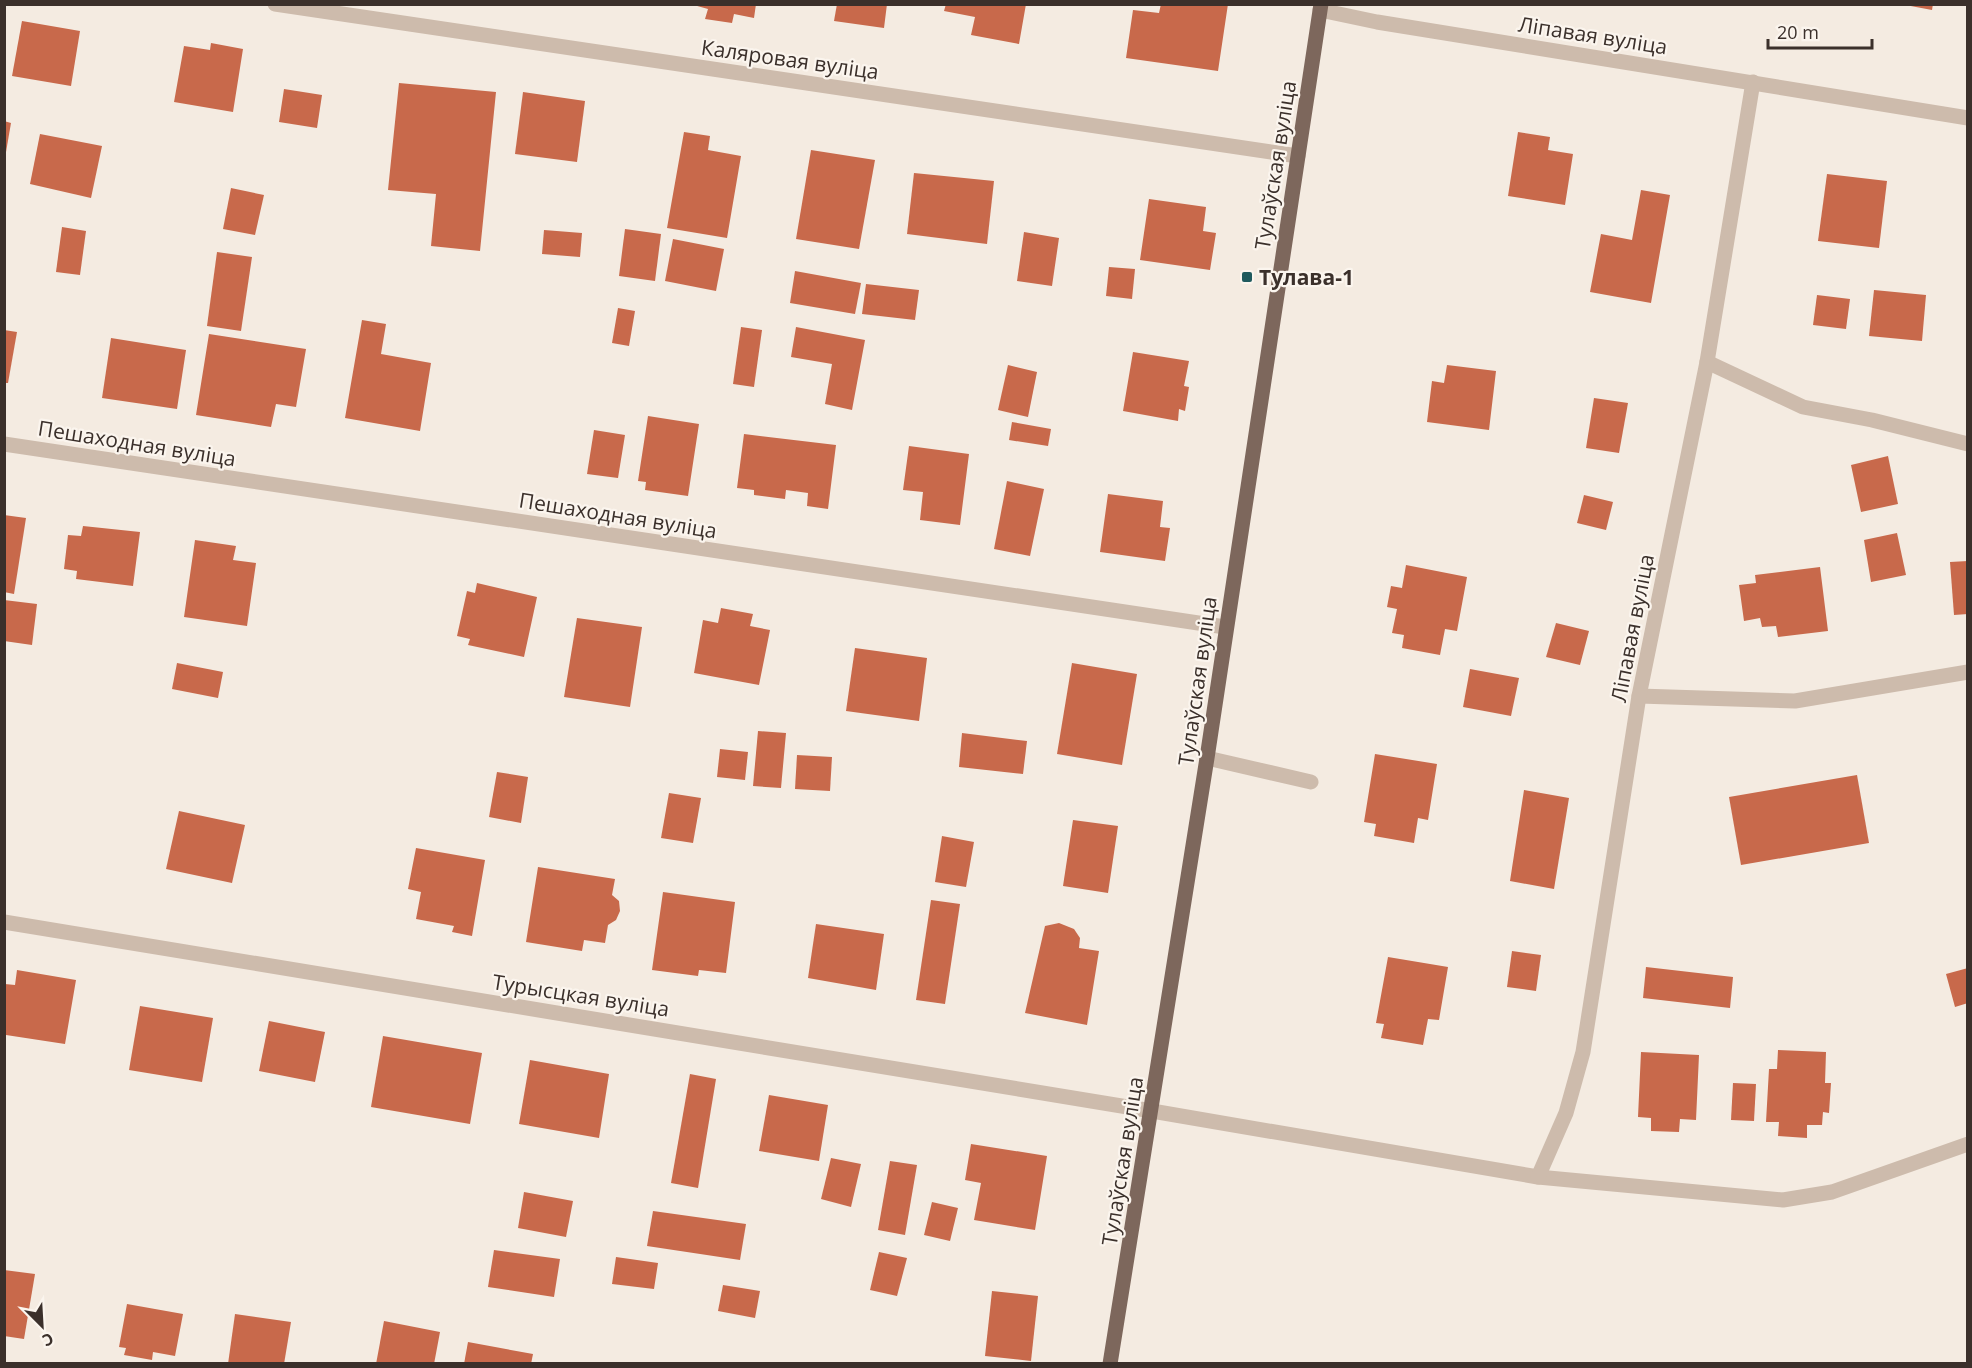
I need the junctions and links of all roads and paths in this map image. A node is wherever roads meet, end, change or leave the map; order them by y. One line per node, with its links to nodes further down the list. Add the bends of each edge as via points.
1 (275, 4): 5 (street, Каляровая вуліца)
2 (1321, 8): 3 (street, Ліпавая вуліца, via 1377,22); 5 (main road, Тулаўская вуліца)
3 (1753, 82): 4 (street, Ліпавая вуліца); 6 (street, Ліпавая вуліца)
4 (1968, 118)
5 (1298, 156): 9 (main road, Тулаўская вуліца)
6 (1707, 362): 8 (street, via 1803,407); 11 (street, Ліпавая вуліца)
7 (4, 444): 9 (street, Пешаходная вуліца)
8 (1968, 444)
9 (1225, 627): 12 (main road, Тулаўская вуліца)
10 (1968, 672): 11 (street, via 1795,701)
11 (1639, 696): 17 (street, Ліпавая вуліца, via 1583,1052 1566,1113)
12 (1207, 758): 13 (street); 15 (main road, Тулаўская вуліца)
13 (1311, 782)
14 (4, 922): 15 (street, Турысцкая вуліца)
15 (1152, 1111): 17 (street, Турысцкая вуліца); 18 (main road, Тулаўская вуліца)
16 (1968, 1144): 17 (street, Турысцкая вуліца, via 1832,1192 1783,1200)
17 (1538, 1178)
18 (1110, 1364)

